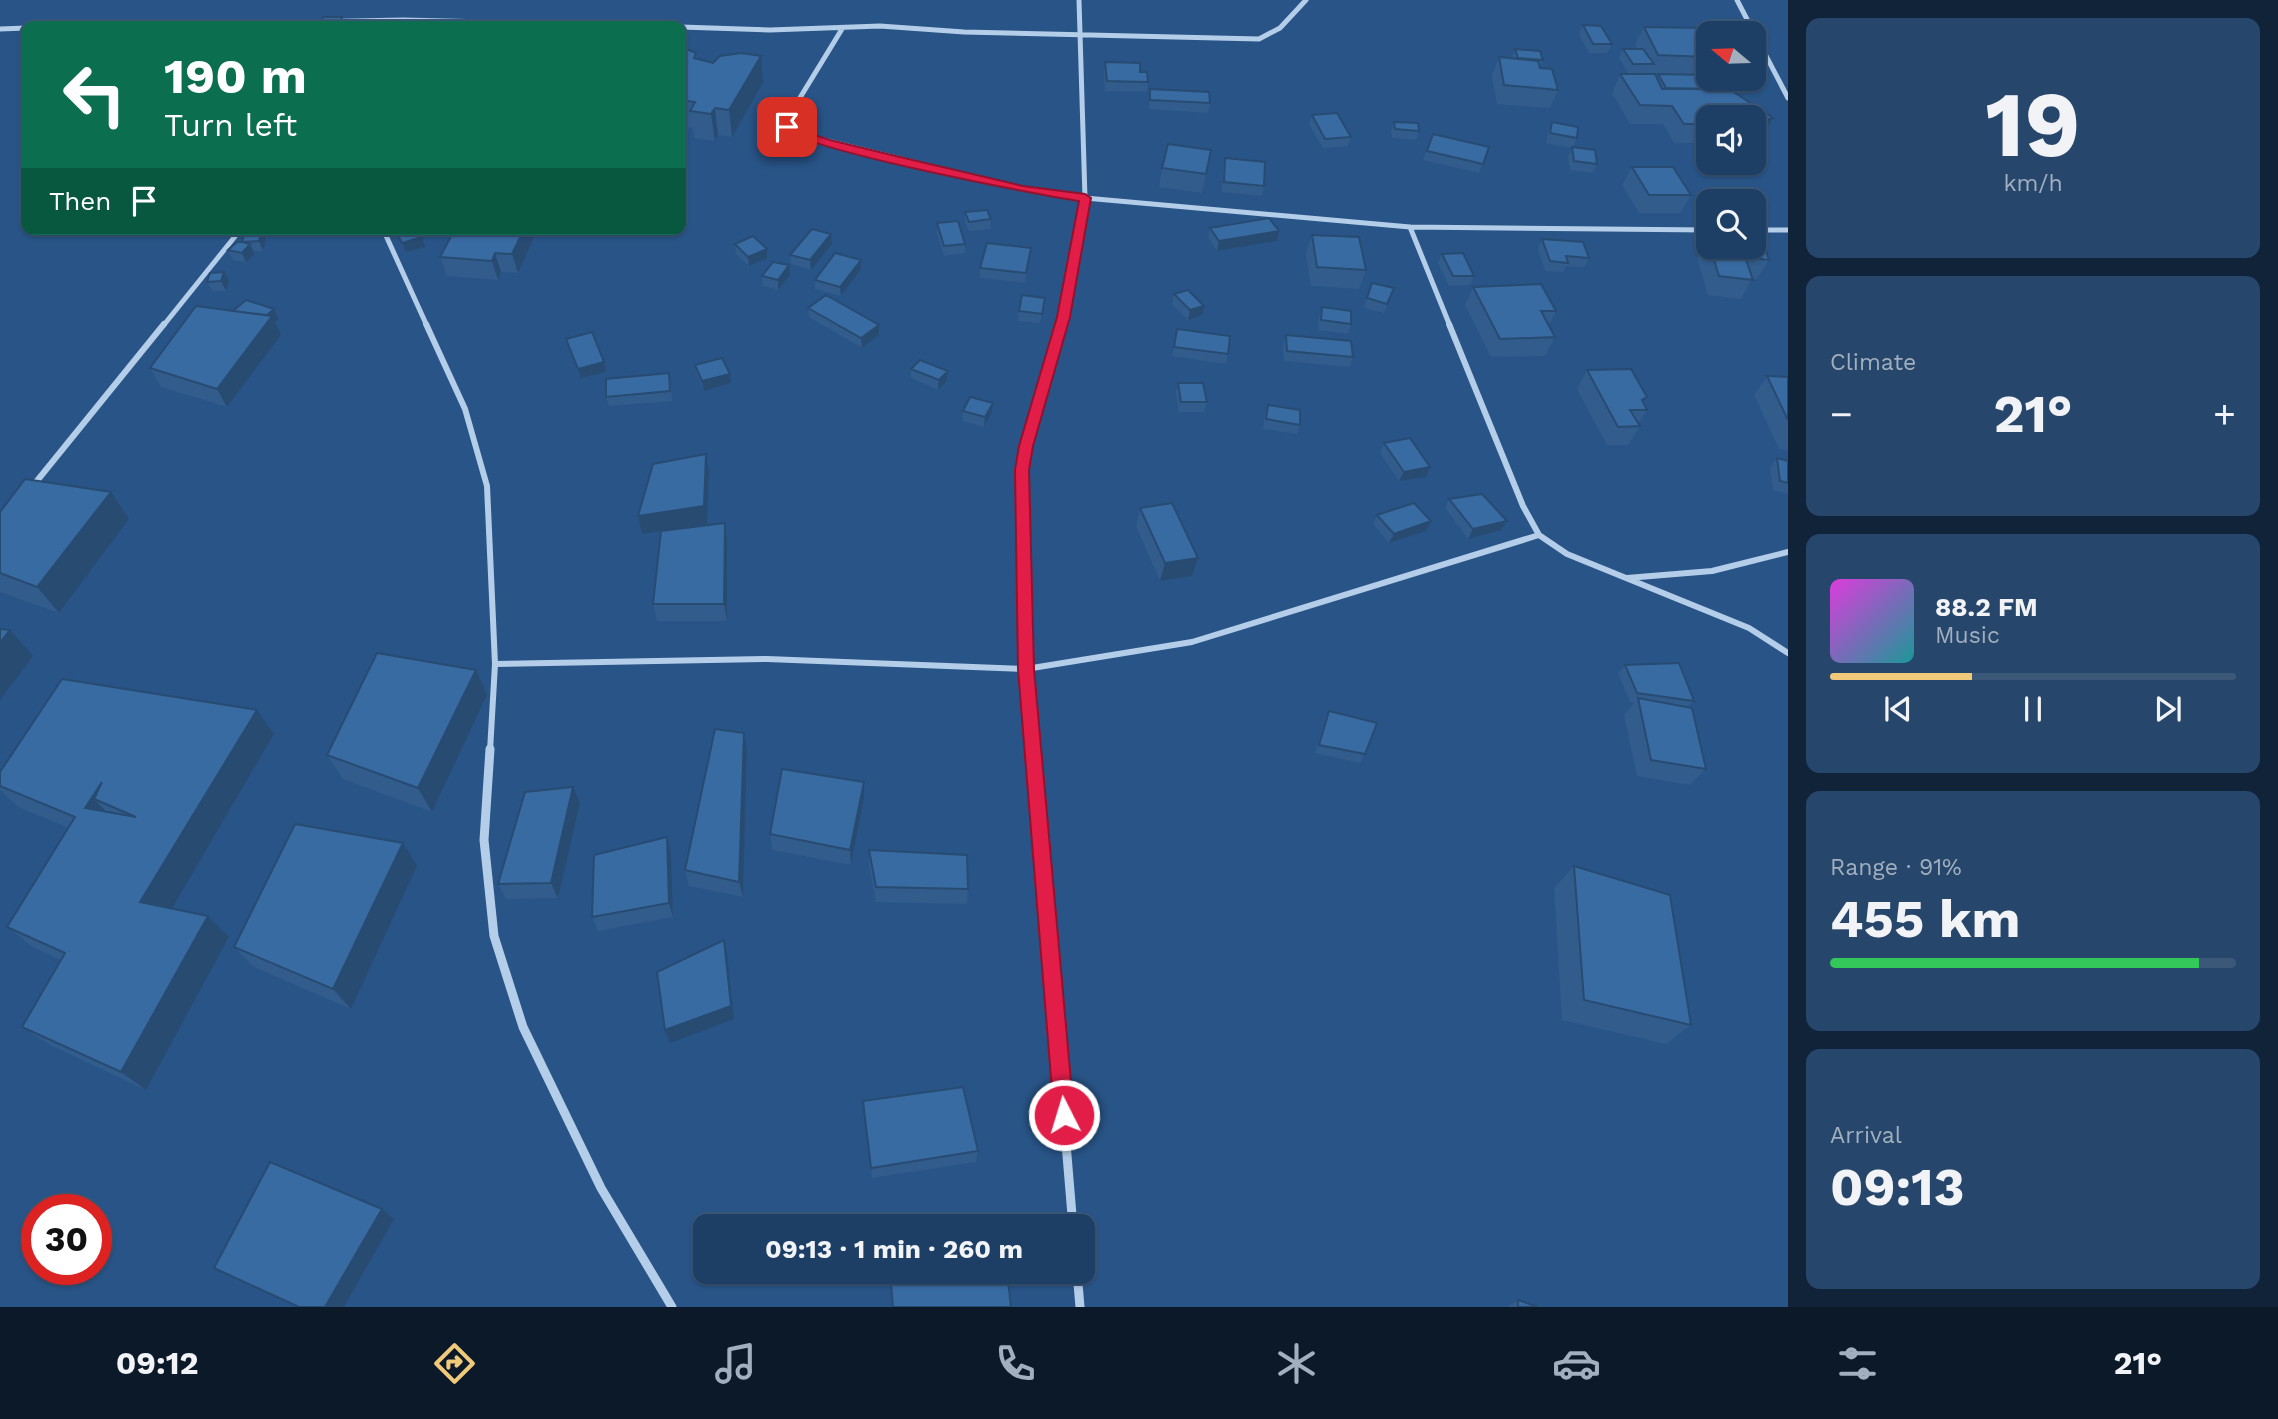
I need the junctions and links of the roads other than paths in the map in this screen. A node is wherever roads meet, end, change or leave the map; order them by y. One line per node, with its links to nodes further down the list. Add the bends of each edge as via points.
1 (1079, 0): 11 (street)
2 (1306, 0): 11 (street, via 1287,25 1259,39)
3 (1737, 0): 12 (street)
4 (403, 20): 5 (street); 6 (street)
5 (354, 21)
6 (446, 21)
7 (686, 27): 10 (street)
8 (21, 28): 9 (street)
9 (0, 29)
10 (842, 29): 11 (street, via 880,26); 13 (street, via 787,119 791,132 1023,189)
11 (1082, 34): 13 (street)
12 (1788, 98)
13 (1085, 198): 14 (street); 26 (street, via 1064,317 1022,470)
14 (1410, 227): 15 (street); 21 (street, via 1522,506)
15 (1696, 230)
16 (1766, 230): 17 (street)
17 (1788, 230)
18 (236, 235): 20 (street)
19 (386, 235): 25 (street, via 465,409 487,486)
20 (26, 494)
21 (1539, 535): 23 (street, via 1567,554); 26 (street, via 1192,642)
22 (1788, 552): 23 (street, via 1712,571)
23 (1623, 578): 24 (street, via 1749,628)
24 (1788, 653)
25 (495, 664): 26 (street, via 767,659); 29 (street, via 484,840 494,936 523,1027 601,1188)
26 (1026, 669): 27 (street)
27 (1072, 1214)
28 (1078, 1284): 30 (street)
29 (672, 1307)
30 (1080, 1307)

